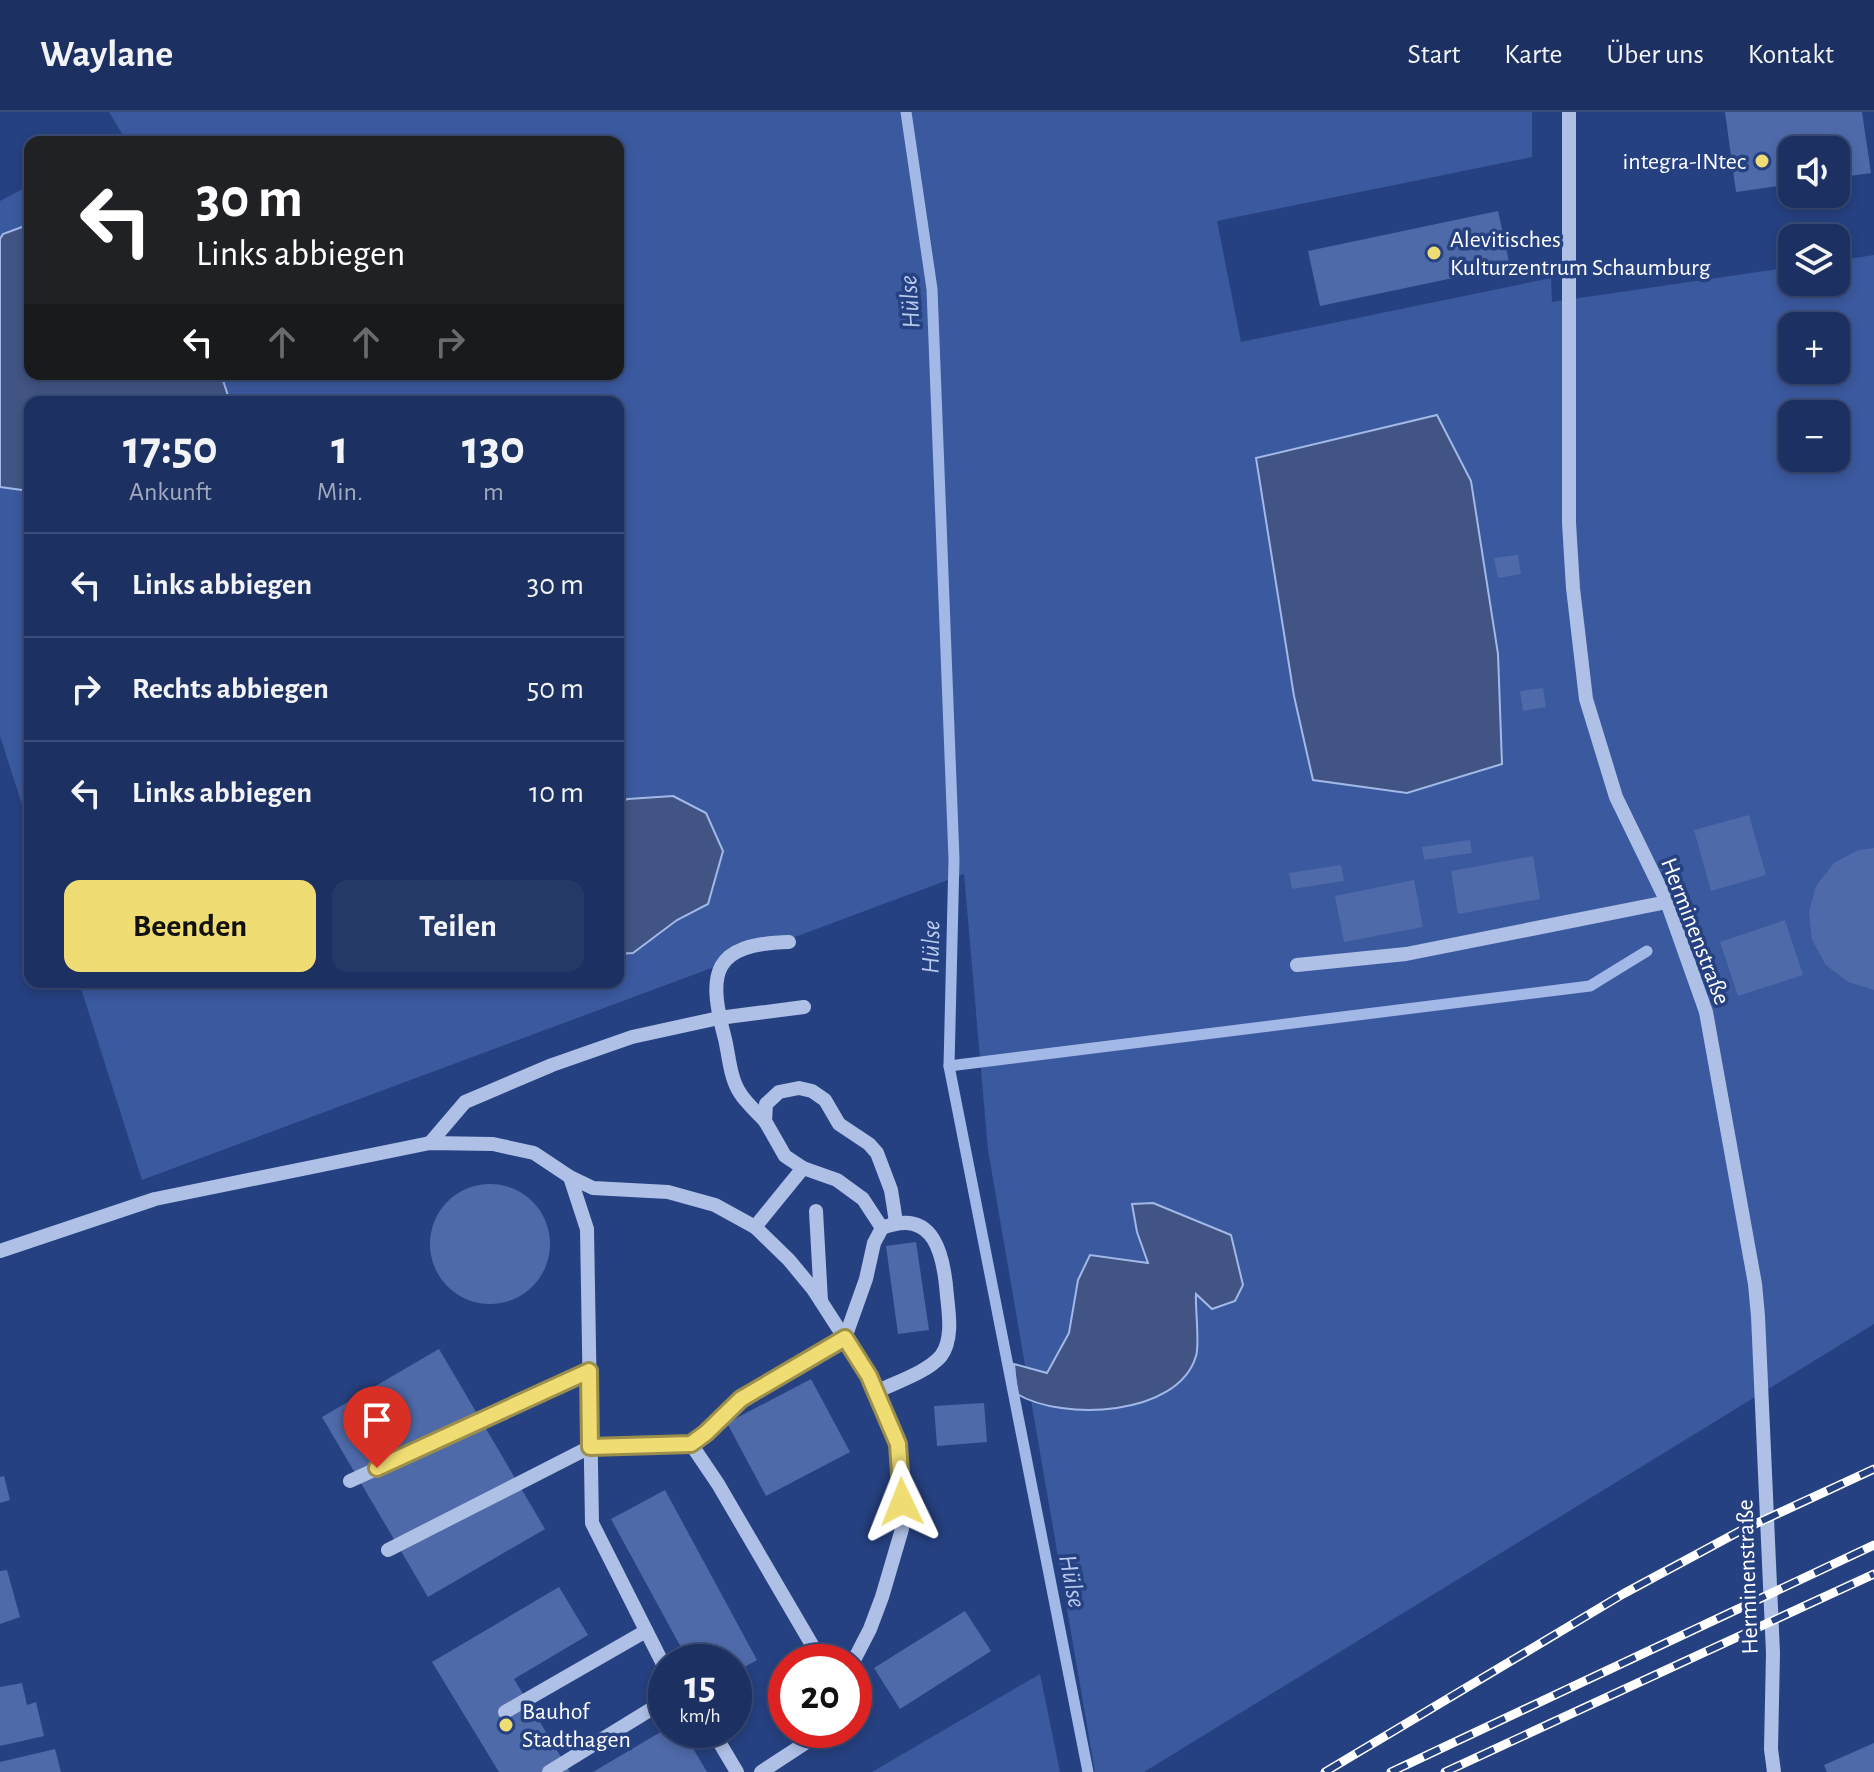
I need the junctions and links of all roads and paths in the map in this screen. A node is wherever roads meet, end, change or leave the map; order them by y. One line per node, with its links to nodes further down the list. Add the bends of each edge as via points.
1 (1569, 112): 2 (street, Herminenstraße, via 1569,523 1580,651 1586,699 1616,797)
2 (1667, 902): 4 (street, via 1406,954); 34 (street, Herminenstraße, via 1706,1012 1755,1284)
3 (789, 942): 6 (street, via 747,946 730,954 719,968 714,992)
4 (1297, 965)
5 (804, 1007): 6 (street)
6 (719, 1018): 7 (street, via 733,1080); 8 (street, via 632,1037 465,1102)
7 (765, 1121): 9 (street, via 785,1156); 12 (street, via 766,1104 779,1092 799,1088 825,1100 839,1124 877,1153 891,1190)
8 (430, 1143): 10 (street, via 493,1144 534,1153); 14 (street, via 155,1199)
9 (803, 1168): 12 (street, via 837,1180); 13 (street)
10 (570, 1177): 13 (street, via 593,1188 668,1192 715,1205); 17 (street, via 587,1229)
11 (816, 1211): 15 (street)
12 (889, 1225): 16 (street, via 874,1243); 18 (street, via 910,1224 928,1232 940,1248 948,1341 936,1360)
13 (755, 1227): 15 (street)
14 (0, 1251)
15 (821, 1301): 16 (street)
16 (845, 1338): 18 (street); 19 (street, via 741,1399)
17 (589, 1371): 20 (street); 21 (street)
18 (876, 1392): 26 (street, via 898,1444 902,1529)
19 (691, 1444): 20 (street); 25 (street)
20 (590, 1447): 22 (street); 23 (street, via 592,1523)
21 (350, 1481)
22 (388, 1550)
23 (646, 1631): 24 (street); 28 (street)
24 (653, 1644)
25 (811, 1644)
26 (862, 1644)
27 (648, 1711): 31 (street)
28 (505, 1712)
29 (723, 1748): 32 (street)
30 (798, 1748): 33 (street)
31 (549, 1772)
32 (737, 1772)
33 (761, 1772)
34 (1774, 1772)

